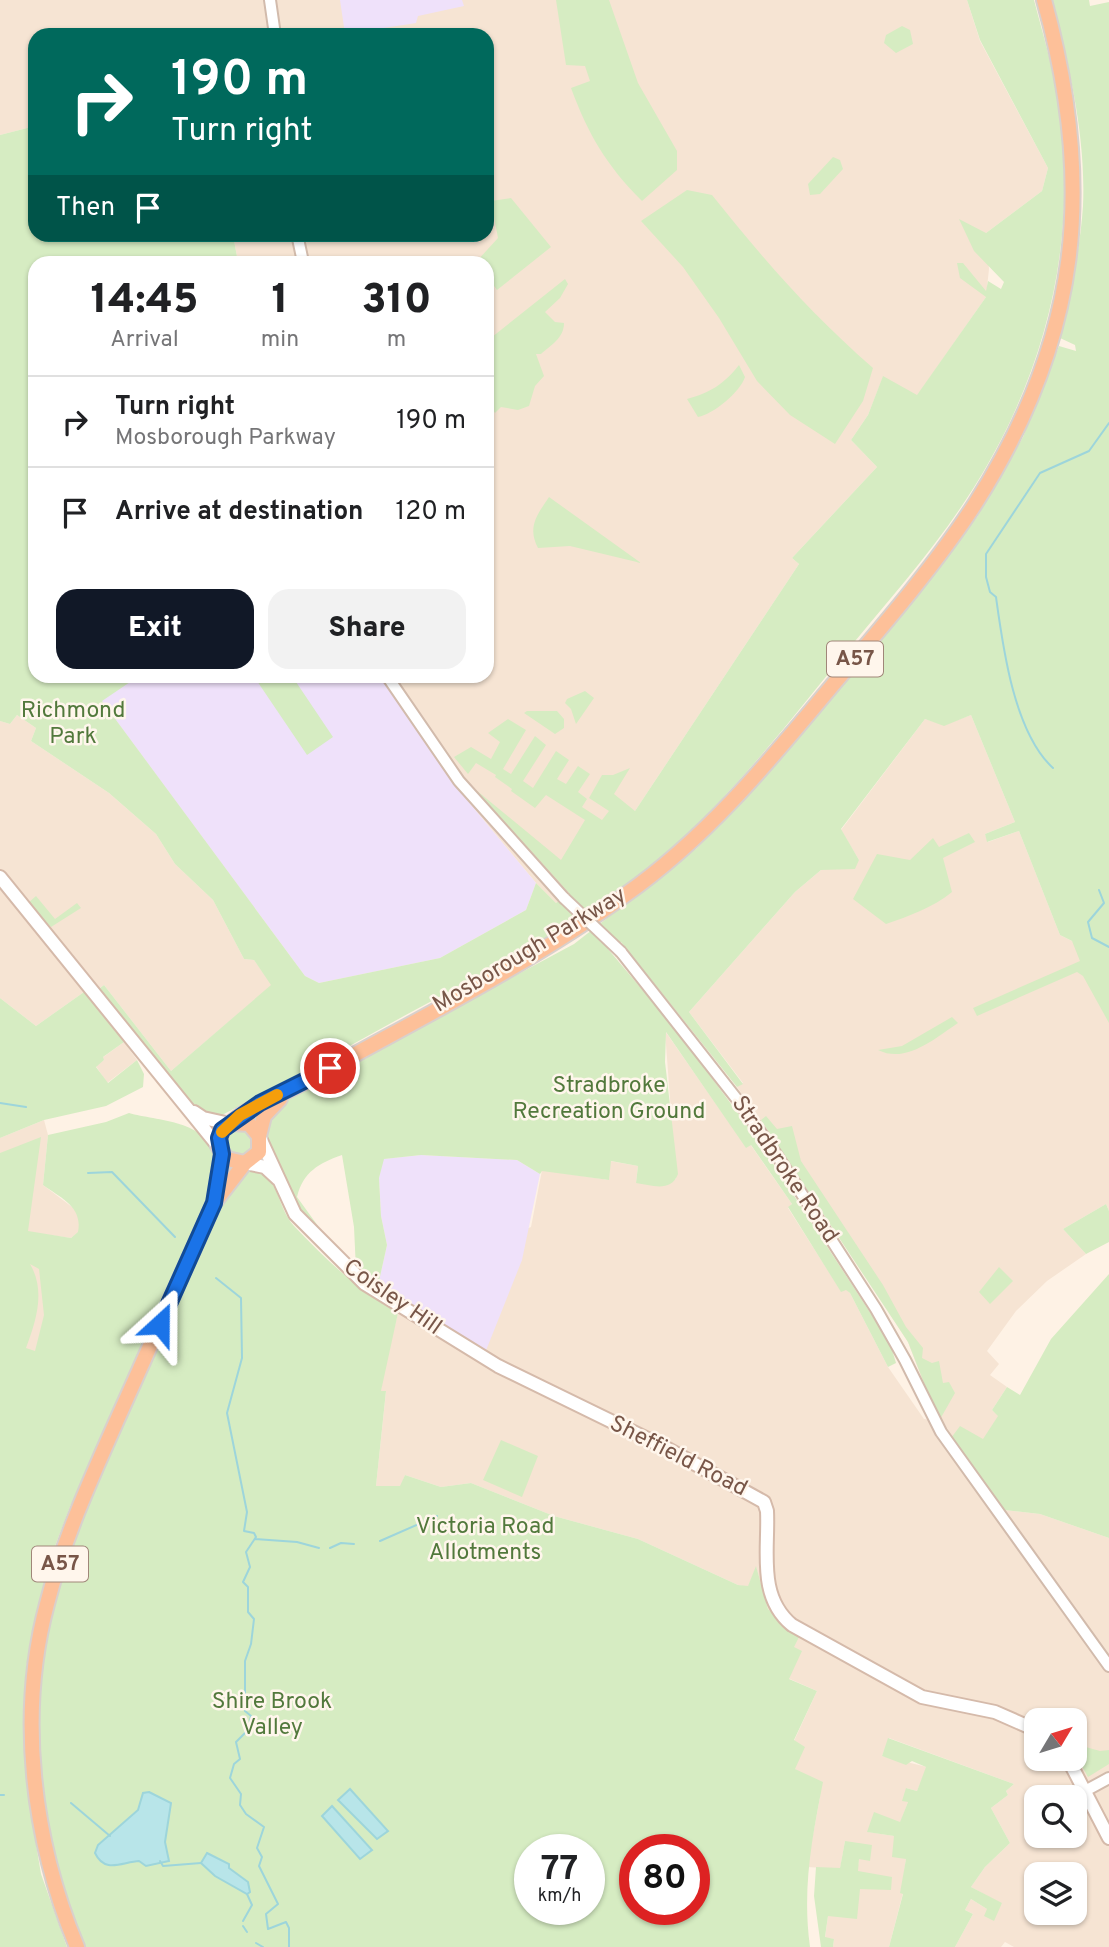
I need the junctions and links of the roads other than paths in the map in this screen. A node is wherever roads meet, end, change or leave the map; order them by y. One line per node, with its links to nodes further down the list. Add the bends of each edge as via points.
1 (270, 0): 3 (street)
2 (1044, 0): 6 (highway, Mosborough Parkway / A57, via 1060,56 1073,147 1074,200 1067,274 1050,351 1032,396 973,506 874,636 749,785 658,869 581,925)
3 (274, 28)
4 (392, 683): 15 (street, Stradbroke Road, bridge, via 459,781 564,898 621,952 736,1098 876,1309 941,1432)
5 (0, 877): 7 (main road)
6 (286, 1093): 8 (highway, Mosborough Parkway / A57, via 260,1103); 9 (highway, Mosborough Parkway / A57, via 264,1116)
7 (187, 1109): 8 (main road, via 202,1118); 10 (main road)
8 (231, 1123): 9 (highway, via 249,1124); 10 (highway, A57, via 220,1134)
9 (260, 1137): 11 (highway, A57, via 256,1156); 12 (main road, Coisley Hill)
10 (220, 1150): 11 (highway, via 233,1163); 13 (highway, A57)
11 (245, 1163): 12 (main road, via 265,1167); 13 (highway, A57)
12 (278, 1180): 14 (main road, Coisley Hill, via 300,1221 357,1279)
13 (214, 1203): 21 (highway, A57, via 75,1515 46,1605 33,1695 36,1795 53,1878)
14 (498, 1366): 16 (main road, Sheffield Road, via 759,1498 767,1511 768,1582 774,1600 792,1625 922,1697 995,1712)
15 (1109, 1666)
16 (1024, 1725)
17 (1109, 1778): 18 (street)
18 (1087, 1790)
19 (1087, 1795): 20 (main road)
20 (1109, 1838)
21 (77, 1947)

